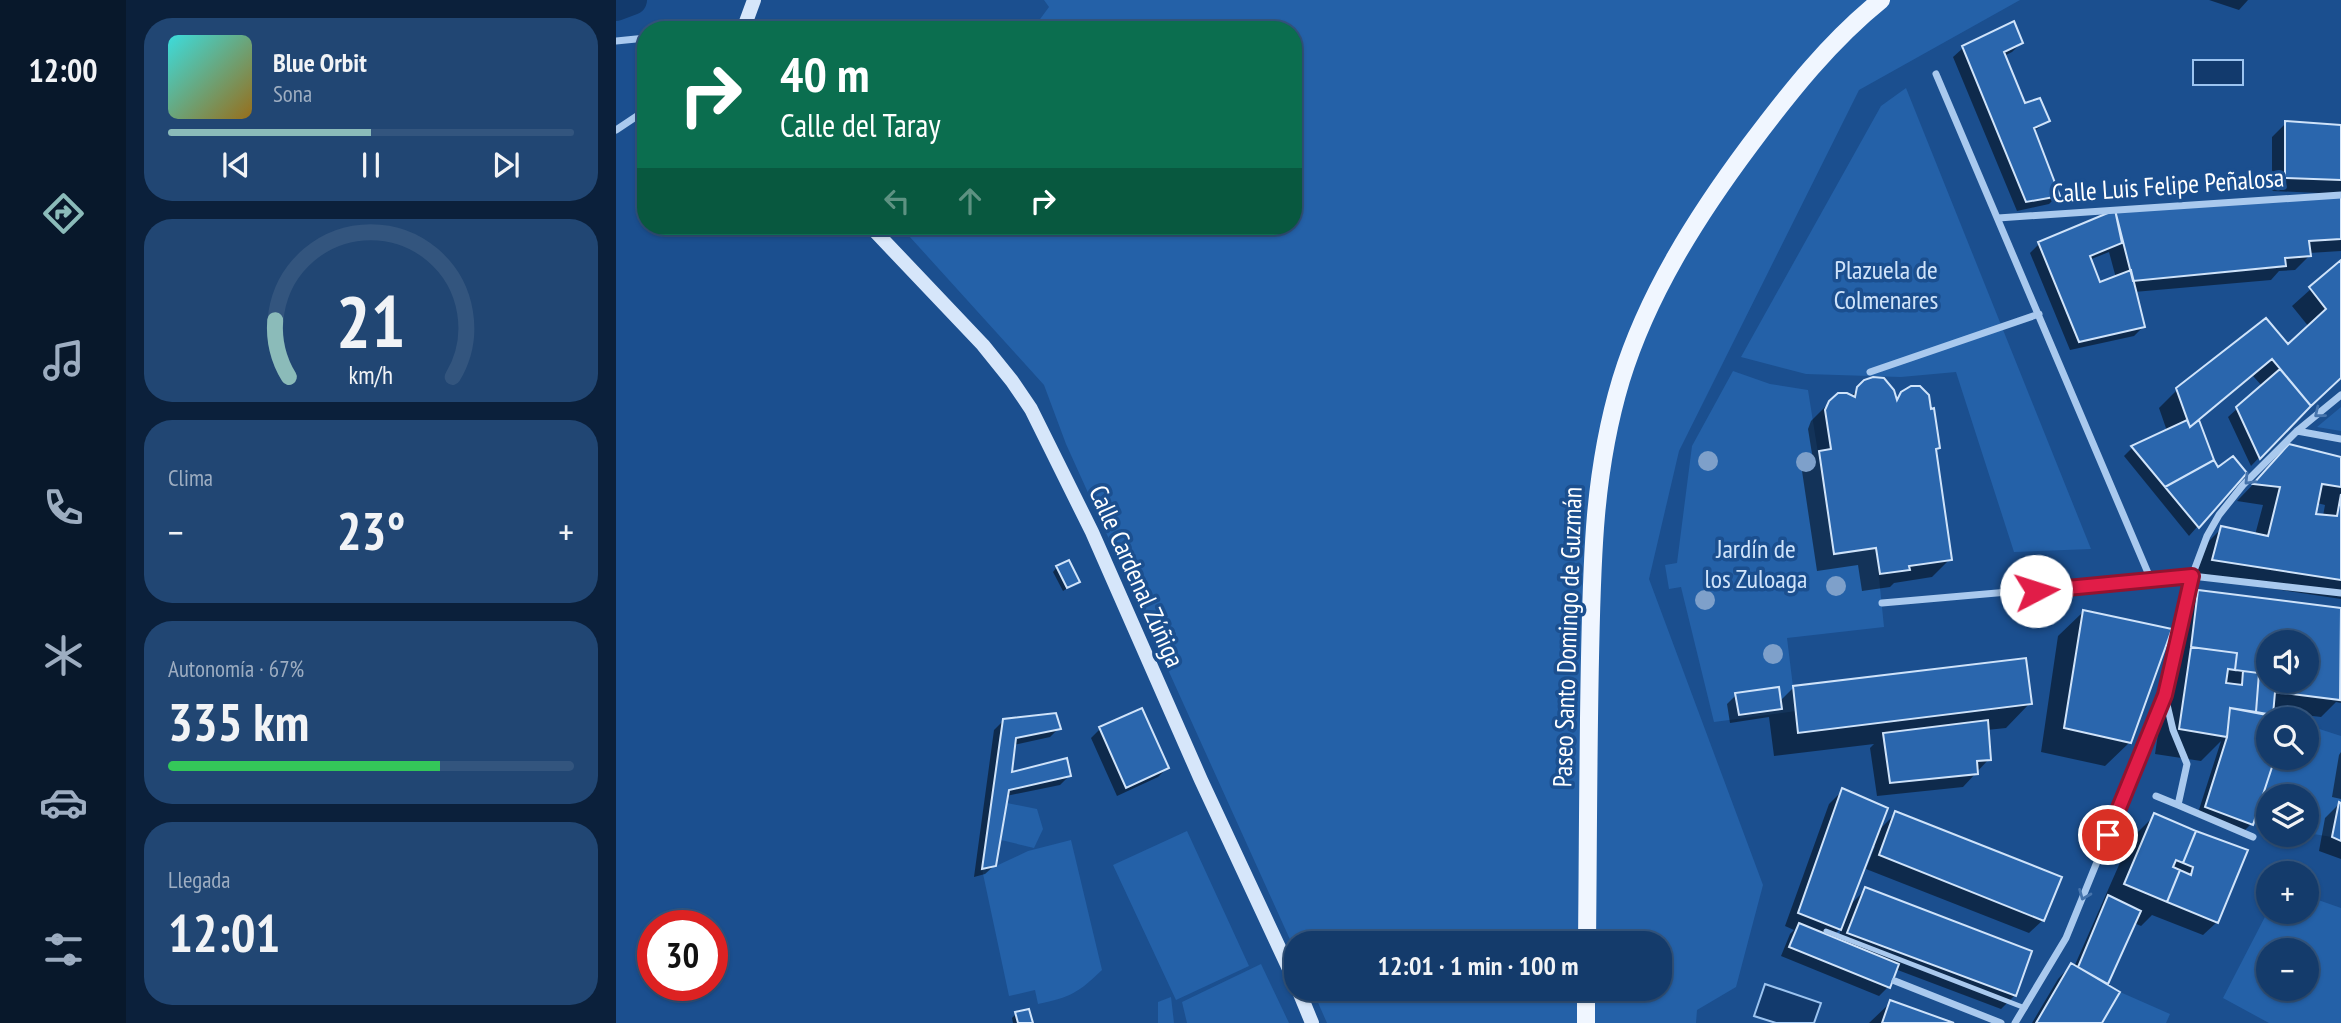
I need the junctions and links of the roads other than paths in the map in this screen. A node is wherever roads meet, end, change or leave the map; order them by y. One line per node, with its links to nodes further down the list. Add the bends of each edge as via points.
1 (754, 0): 3 (street)
2 (1881, 0): 25 (main road, Paseo Santo Domingo de Guzmán, via 1829,48 1735,166 1658,288 1621,380 1603,451 1592,539)
3 (746, 21)
4 (637, 39): 5 (street)
5 (616, 41)
6 (1936, 74): 10 (street)
7 (637, 116): 8 (street)
8 (616, 130)
9 (2341, 195): 10 (street, Calle Luis Felipe Peñalosa)
10 (1998, 218): 12 (street)
11 (879, 235): 27 (street, Calle Cardenal Zúñiga, via 983,345 1031,409 1092,532)
12 (2039, 314): 13 (street); 18 (street)
13 (1870, 372)
14 (2341, 395): 15 (street, one-way to 15)
15 (2297, 431): 16 (street); 17 (street, one-way to 17, via 2219,515)
16 (2341, 439)
17 (2192, 576): 18 (street); 19 (street); 21 (street)
18 (2151, 580): 20 (street)
19 (2341, 593)
20 (1882, 603)
21 (2165, 695): 23 (street, via 2187,764); 31 (street, one-way to 31, via 2066,938)
22 (2156, 796): 23 (street)
23 (2178, 805): 24 (street)
24 (2253, 837)
25 (1587, 931)
26 (1826, 931): 31 (lane)
27 (1284, 960)
28 (1895, 981): 34 (street)
29 (1303, 1001): 32 (street, Calle Cardenal Zúñiga)
30 (1586, 1001): 33 (main road)
31 (2025, 1008): 35 (street)
32 (1312, 1023)
33 (1586, 1023)
34 (2001, 1023)
35 (2015, 1023)

